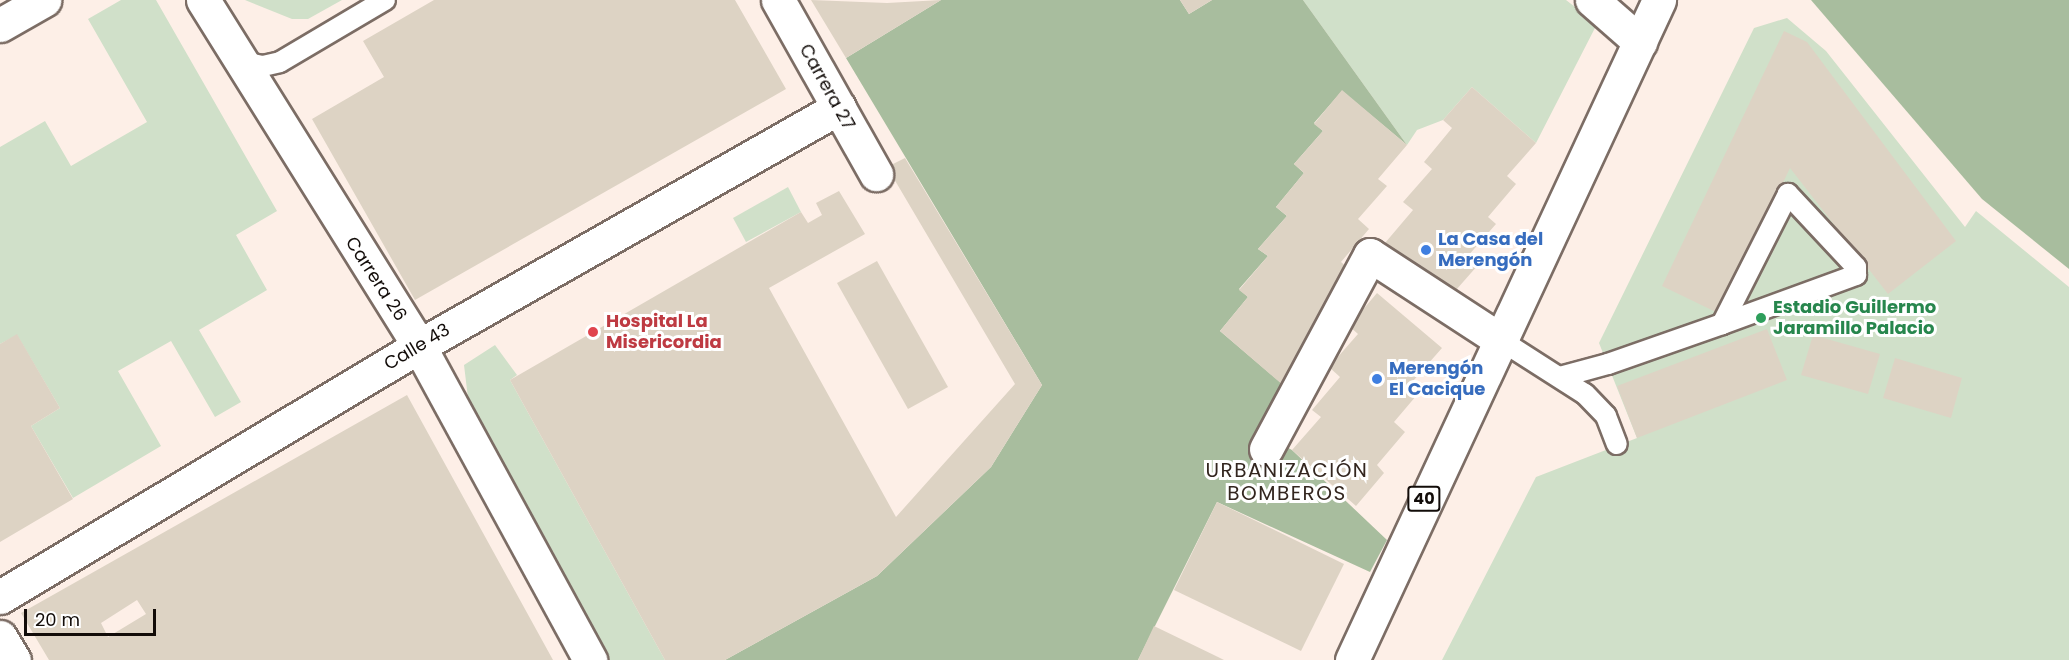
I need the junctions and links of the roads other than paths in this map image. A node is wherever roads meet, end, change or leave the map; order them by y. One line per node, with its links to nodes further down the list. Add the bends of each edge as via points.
1 (44, 0): 7 (street)
2 (203, 0): 9 (street, Carrera 26)
3 (385, 0): 9 (lane, via 280,62 263,66)
4 (778, 0): 10 (street, Carrera 27)
5 (1593, 0): 8 (street)
6 (1659, 0): 8 (street, 40)
7 (0, 25)
8 (1640, 42): 13 (street, 40)
9 (236, 60): 14 (street, Carrera 26)
10 (839, 107): 11 (street, Carrera 27); 14 (street, Calle 43)
11 (876, 174)
12 (1722, 324): 12 (lane, via 1856,274 1857,267 1788,194); 15 (lane)
13 (1502, 341): 15 (lane); 17 (street, via 1370,255); 22 (street, 40)
14 (419, 346): 18 (street, Calle 43); 21 (street, Carrera 26)
15 (1560, 377): 16 (lane, via 1606,416)
16 (1617, 444)
17 (1266, 449)
18 (0, 597)
19 (0, 636): 20 (street)
20 (14, 660)
21 (590, 660)
22 (1352, 660)

